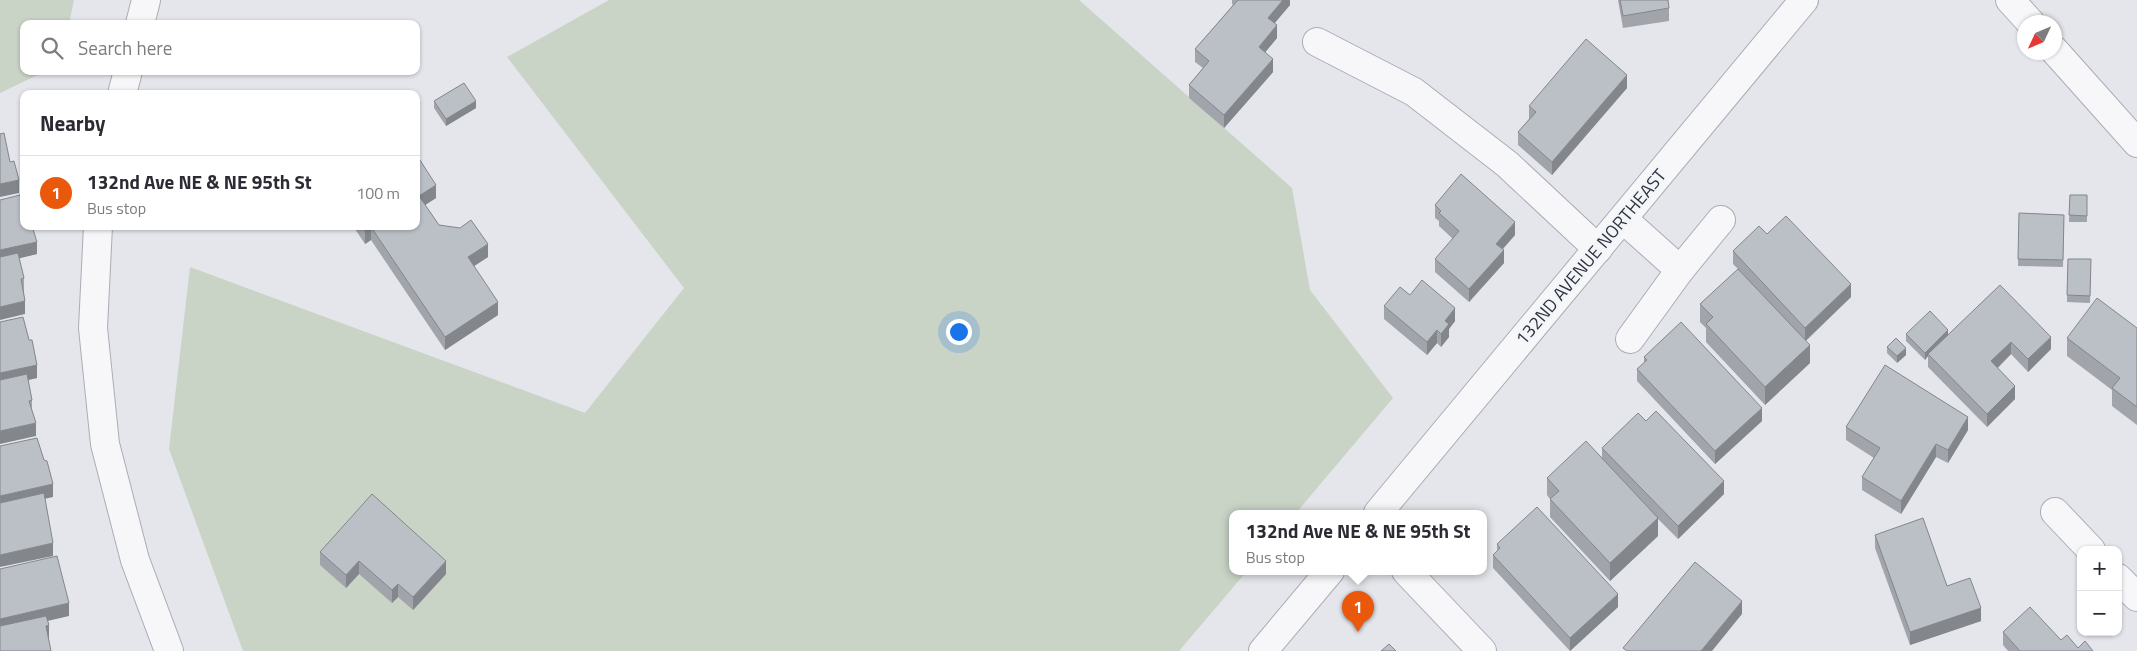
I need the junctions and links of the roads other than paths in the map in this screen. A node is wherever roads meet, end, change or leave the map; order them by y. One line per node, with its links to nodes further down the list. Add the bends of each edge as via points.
1 (146, 0): 5 (street)
2 (1804, 0): 11 (street, 132ND AVENUE NORTHEAST)
3 (2010, 0): 4 (street)
4 (2024, 15)
5 (141, 20)
6 (1317, 42): 14 (street, via 1414,92 1507,164)
7 (2062, 59): 10 (street)
8 (127, 75): 9 (street)
9 (123, 90)
10 (2137, 144)
11 (1623, 219): 14 (street, 132ND AVENUE NORTHEAST); 15 (street)
12 (1721, 220): 15 (street)
13 (98, 230): 24 (street, via 93,328 105,444 135,560)
14 (1598, 249): 17 (street, 132ND AVENUE NORTHEAST)
15 (1680, 270): 16 (street)
16 (1630, 339)
17 (1380, 510)
18 (2055, 512): 19 (street)
19 (2087, 546)
20 (1327, 575): 25 (street)
21 (1410, 575): 26 (street)
22 (2122, 582): 23 (street)
23 (2137, 597)
24 (169, 651)
25 (1263, 651)
26 (1482, 651)

